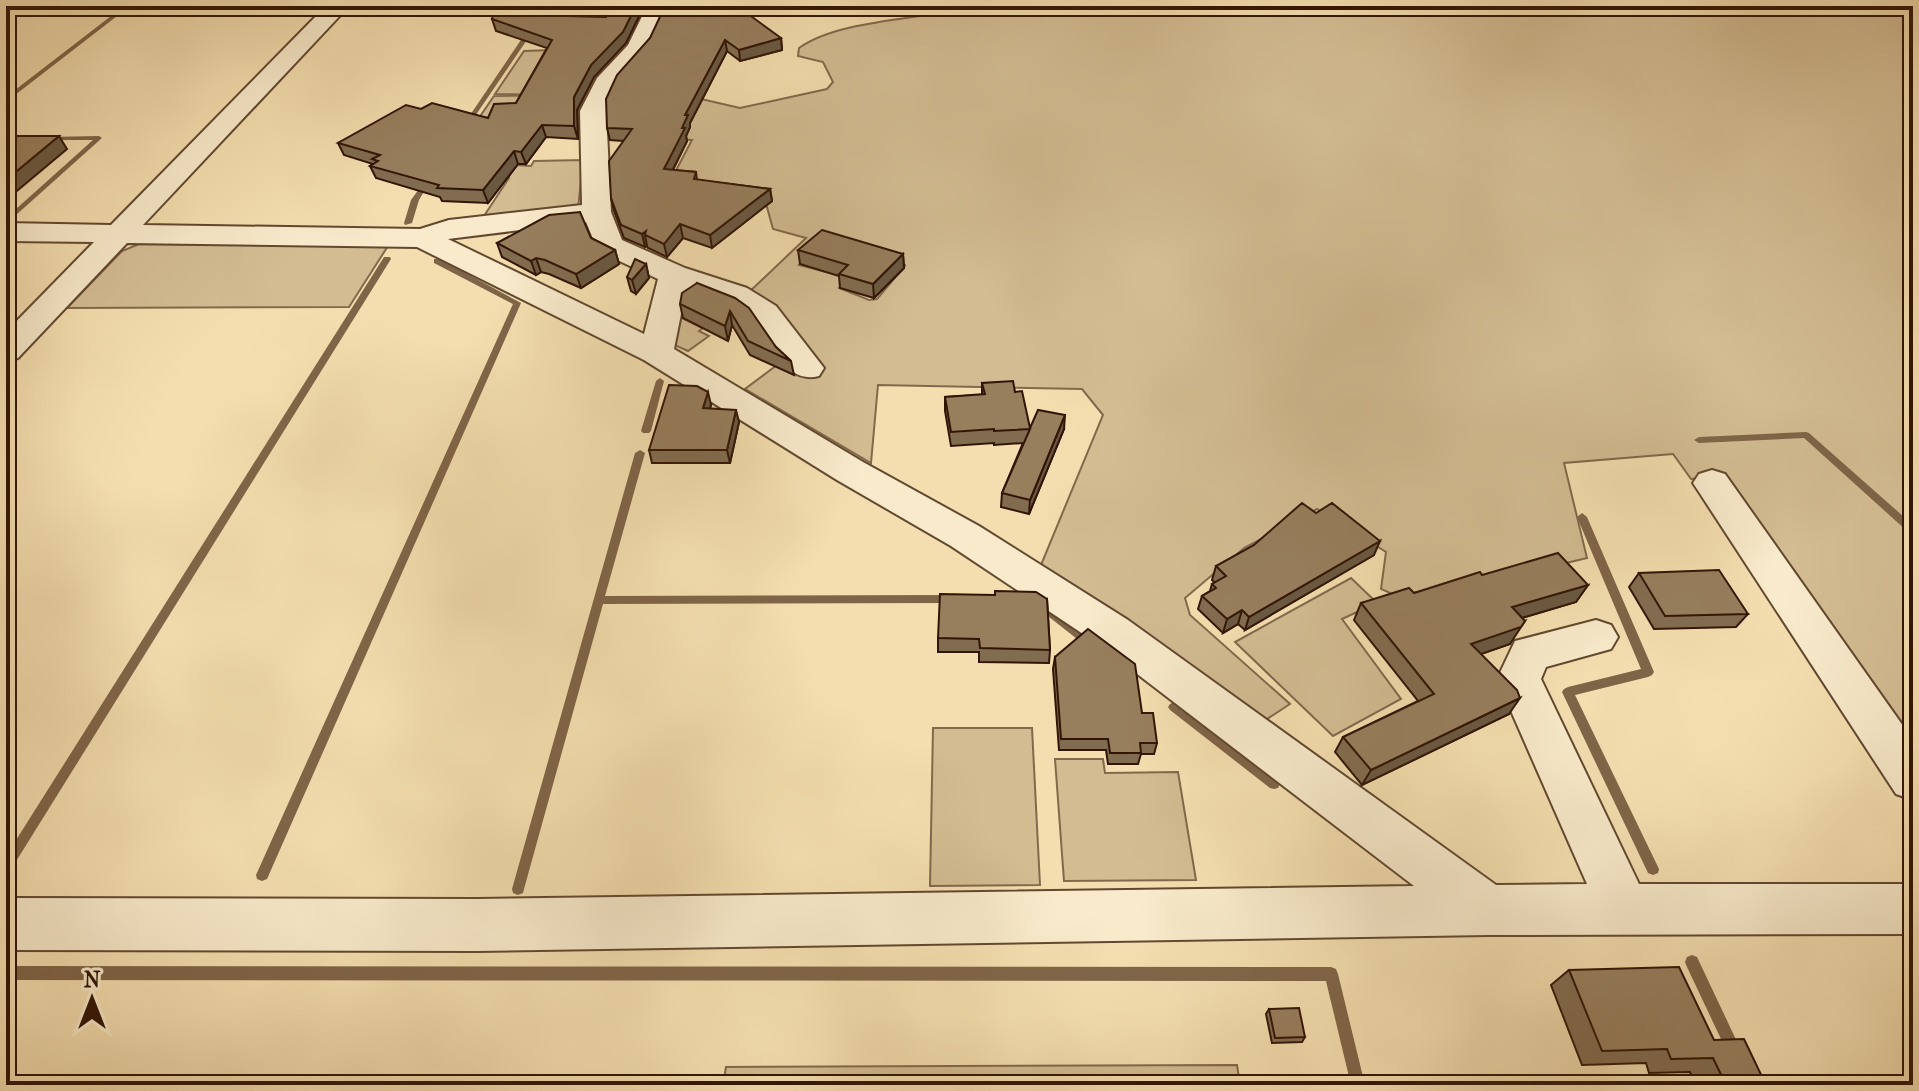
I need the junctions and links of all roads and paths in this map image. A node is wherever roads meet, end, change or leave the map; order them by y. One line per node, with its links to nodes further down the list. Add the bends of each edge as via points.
1 (338, 6): 5 (street)
2 (658, 6): 3 (street, via 638,48 606,83 593,111)
3 (597, 212): 6 (street, via 449,229); 7 (street, via 609,245)
4 (6, 232): 5 (street)
5 (120, 233): 6 (street); 8 (street)
6 (422, 238): 9 (street)
7 (674, 275): 9 (street); 10 (street, via 736,295 765,313)
8 (6, 351)
9 (656, 353): 16 (street, via 965,536 1113,632)
10 (807, 368)
11 (1712, 483): 13 (street)
12 (1596, 637): 14 (street, via 1530,654 1519,679)
13 (1913, 779)
14 (1624, 909): 15 (street); 16 (street)
15 (1913, 909)
16 (1488, 910): 17 (street, via 478,925)
17 (6, 924)

